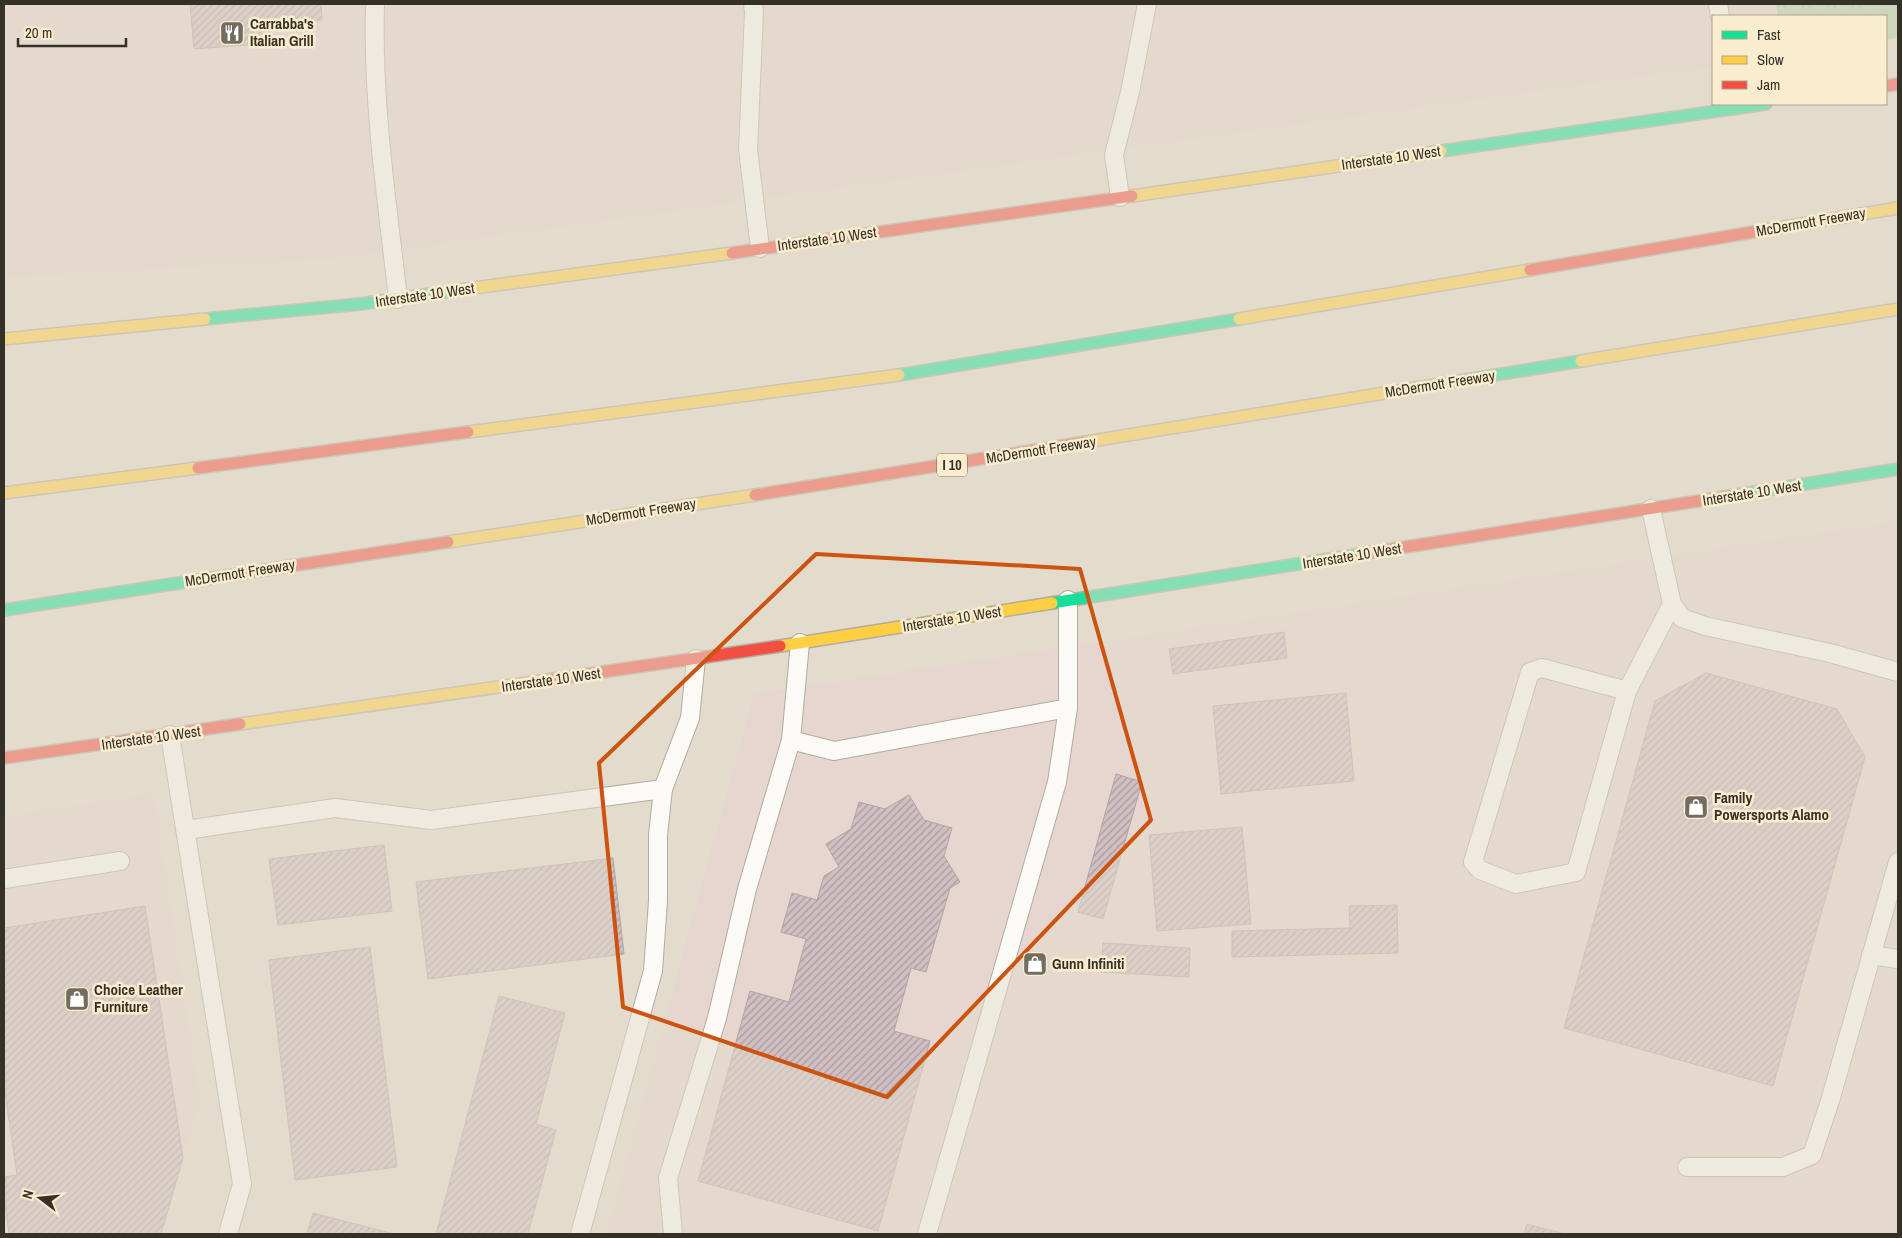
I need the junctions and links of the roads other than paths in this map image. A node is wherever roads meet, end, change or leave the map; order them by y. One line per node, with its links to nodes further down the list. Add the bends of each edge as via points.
1 (375, 4): 9 (lane, via 378,132)
2 (753, 4): 8 (lane, via 748,149)
3 (1147, 4): 6 (lane, via 1114,154)
4 (1750, 105): 5 (main road, Interstate 10 West)
5 (1734, 106): 6 (main road, Interstate 10 West)
6 (1120, 197): 8 (main road, Interstate 10 West)
7 (1898, 208): 13 (main road, McDermott Freeway, via 918,373)
8 (760, 248): 9 (main road, Interstate 10 West)
9 (398, 299): 11 (main road, Interstate 10 West)
10 (1898, 308): 17 (main road, McDermott Freeway / I 10, via 936,467)
11 (4, 339)
12 (1898, 469): 14 (main road, Interstate 10 West)
13 (4, 493)
14 (1651, 509): 15 (main road, Interstate 10 West); 16 (lane)
15 (1068, 600): 18 (main road, Interstate 10 West); 22 (lane)
16 (1672, 604): 20 (lane, via 1682,618 1705,626 1830,653); 21 (lane)
17 (4, 610)
18 (800, 643): 19 (main road, Interstate 10 West); 24 (lane)
19 (696, 659): 23 (main road, Interstate 10 West); 26 (lane, via 690,718)
20 (1898, 672)
21 (1627, 691): 21 (lane, via 1542,668 1530,672 1473,862 1480,870 1516,884 1576,872)
22 (1068, 708): 24 (lane, via 834,751); 37 (lane, via 1057,782)
23 (170, 735): 25 (main road, Interstate 10 West); 27 (lane)
24 (791, 740): 36 (lane, via 747,889 716,1018 668,1178)
25 (4, 758)
26 (663, 789): 27 (lane, via 431,820 335,808); 35 (lane, via 653,971)
27 (186, 830): 34 (lane, via 242,1184)
28 (120, 861): 30 (lane)
29 (1898, 862): 31 (lane)
30 (4, 879)
31 (1871, 955): 32 (lane); 33 (lane, via 1812,1155 1783,1167)
32 (1898, 959)
33 (1687, 1167)
34 (228, 1234)
35 (580, 1234)
36 (673, 1234)
37 (927, 1234)

